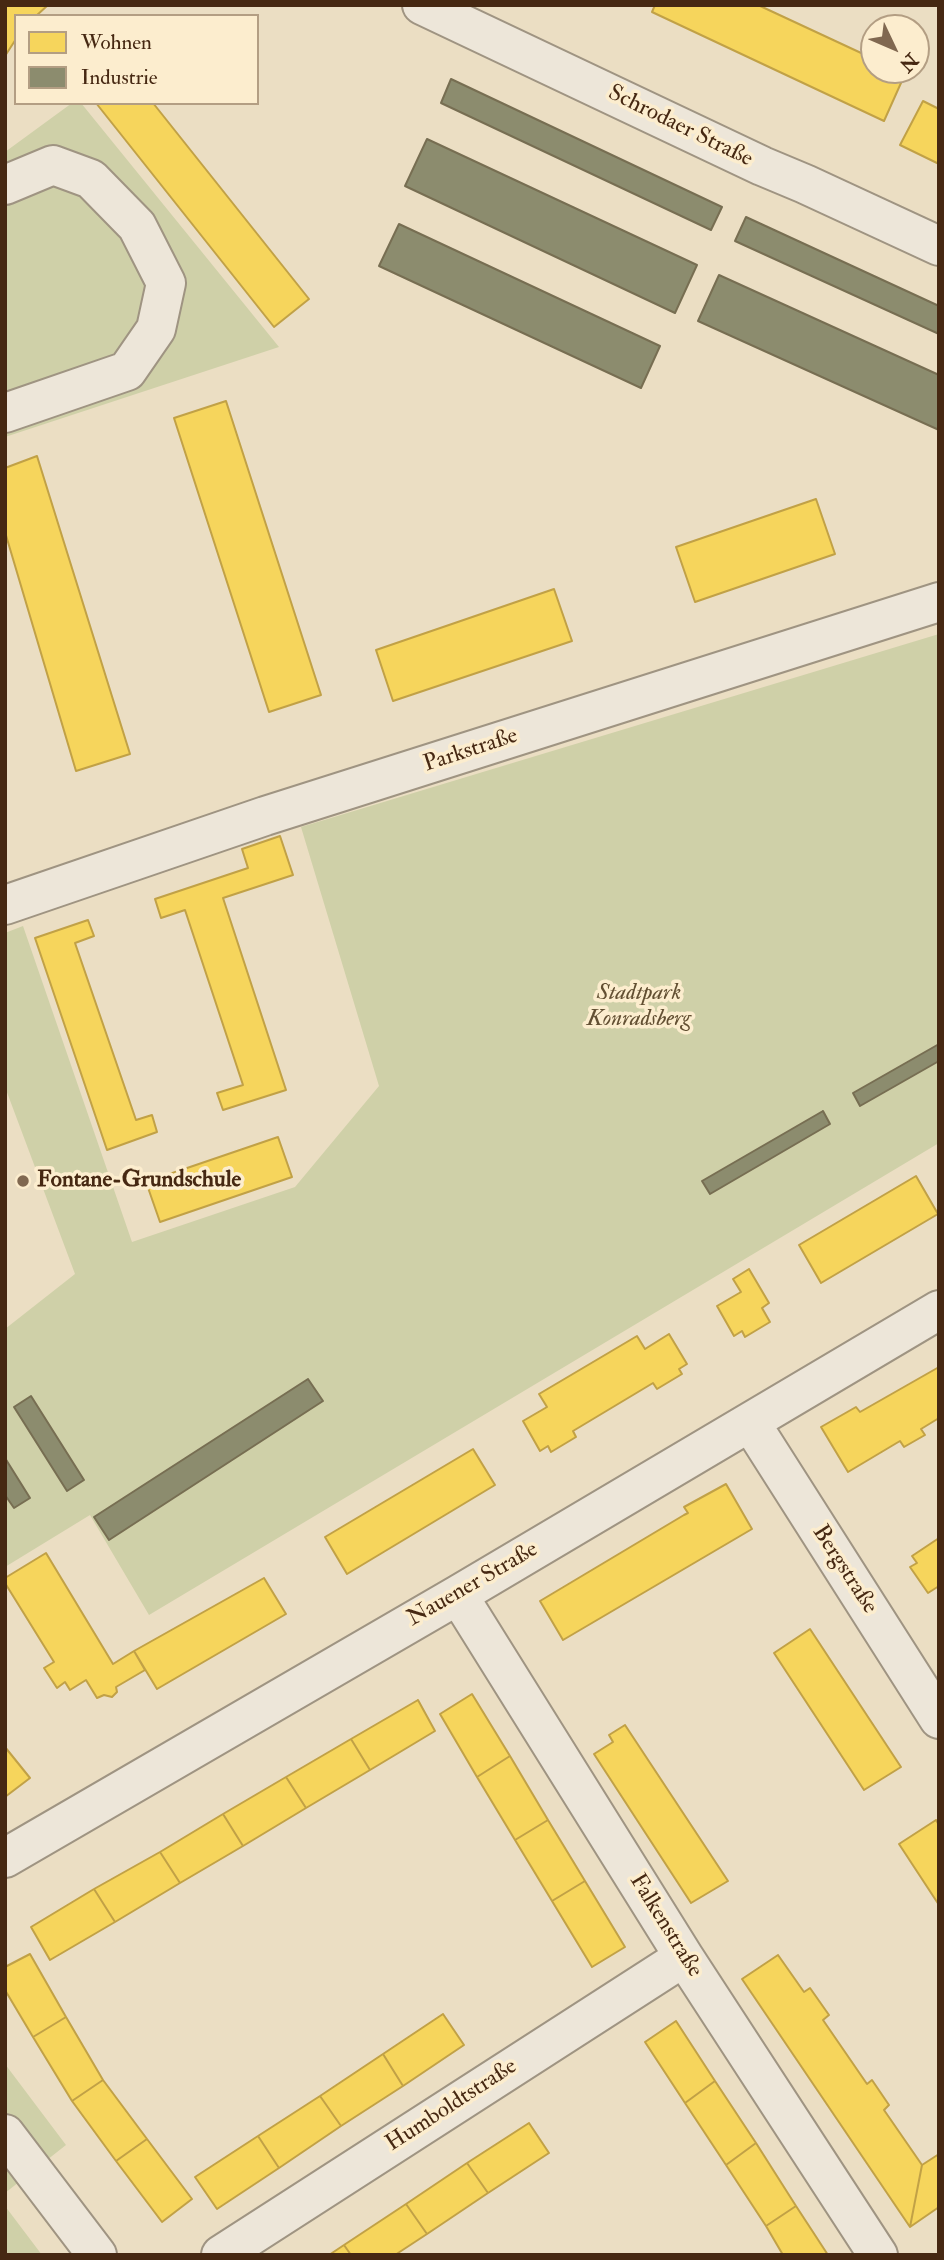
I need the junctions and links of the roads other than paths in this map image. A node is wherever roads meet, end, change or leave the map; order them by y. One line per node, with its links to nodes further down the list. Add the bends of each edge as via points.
1 (422, 5): 3 (street, Schrodaer Straße)
2 (5, 185): 4 (street, via 53,165 91,179 137,226 166,283 156,329 127,371)
3 (939, 246)
4 (5, 413)
5 (939, 602): 6 (street, Parkstraße, via 265,816)
6 (5, 905)
7 (939, 1310): 8 (street, Nauener Straße)
8 (750, 1422): 9 (street, Nauener Straße); 10 (street, Bergstraße)
9 (458, 1595): 11 (street, Nauener Straße); 12 (street, Falkenstraße)
10 (939, 1718)
11 (5, 1858)
12 (684, 1957): 15 (street, Humboldtstraße); 16 (street, Falkenstraße)
13 (5, 2134): 14 (street)
14 (97, 2255)
15 (221, 2255)
16 (878, 2255)

